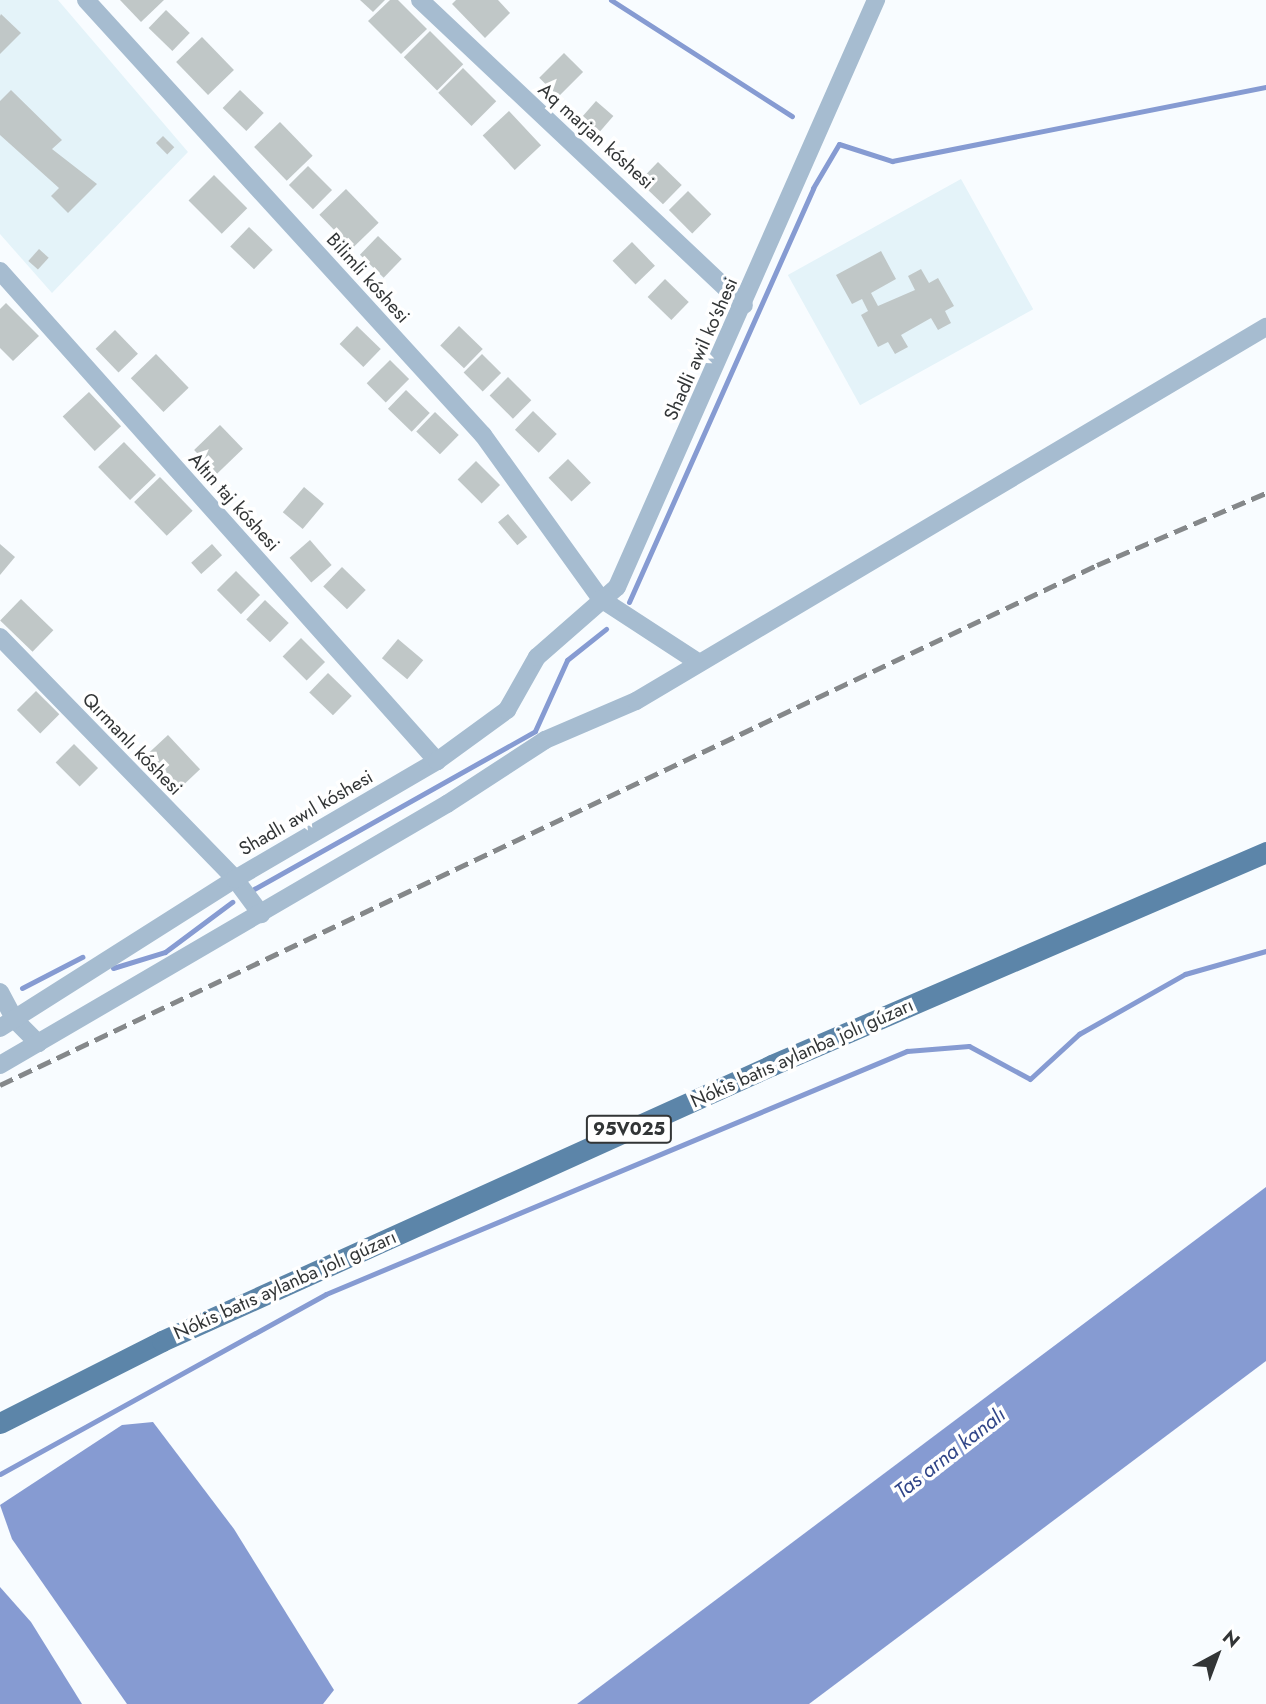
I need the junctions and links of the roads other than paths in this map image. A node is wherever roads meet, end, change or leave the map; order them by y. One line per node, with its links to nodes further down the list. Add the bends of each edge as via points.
1 (86, 0): 7 (street, Bilimli kóshesi, via 482,435)
2 (420, 0): 5 (street, Aq marjan kóshesi)
3 (876, 0): 5 (street, Shadli awil ko'shesi)
4 (0, 271): 10 (street, Altın taj kóshesi)
5 (744, 305): 7 (street, Shadli awil ko'shesi, via 617,587)
6 (1266, 327): 9 (street)
7 (601, 599): 9 (street); 10 (street, Shadlı awıl kóshesi, via 537,657 507,710)
8 (0, 637): 12 (street, Qırmanlı kóshesi)
9 (699, 663): 13 (street, via 636,701 545,740)
10 (438, 761): 12 (street, Shadlı awıl kóshesi)
11 (1266, 852): 18 (main road, Nókis batıs aylanba jolı gúzarı / 95V025, via 772,1065 162,1341)
12 (235, 879): 13 (street, Qırmanlı kóshesi); 15 (street, Shadlı awıl kóshesi)
13 (261, 914): 16 (street)
14 (0, 992): 15 (street)
15 (7, 1024): 16 (street)
16 (38, 1043): 17 (street)
17 (0, 1065)
18 (0, 1423)

